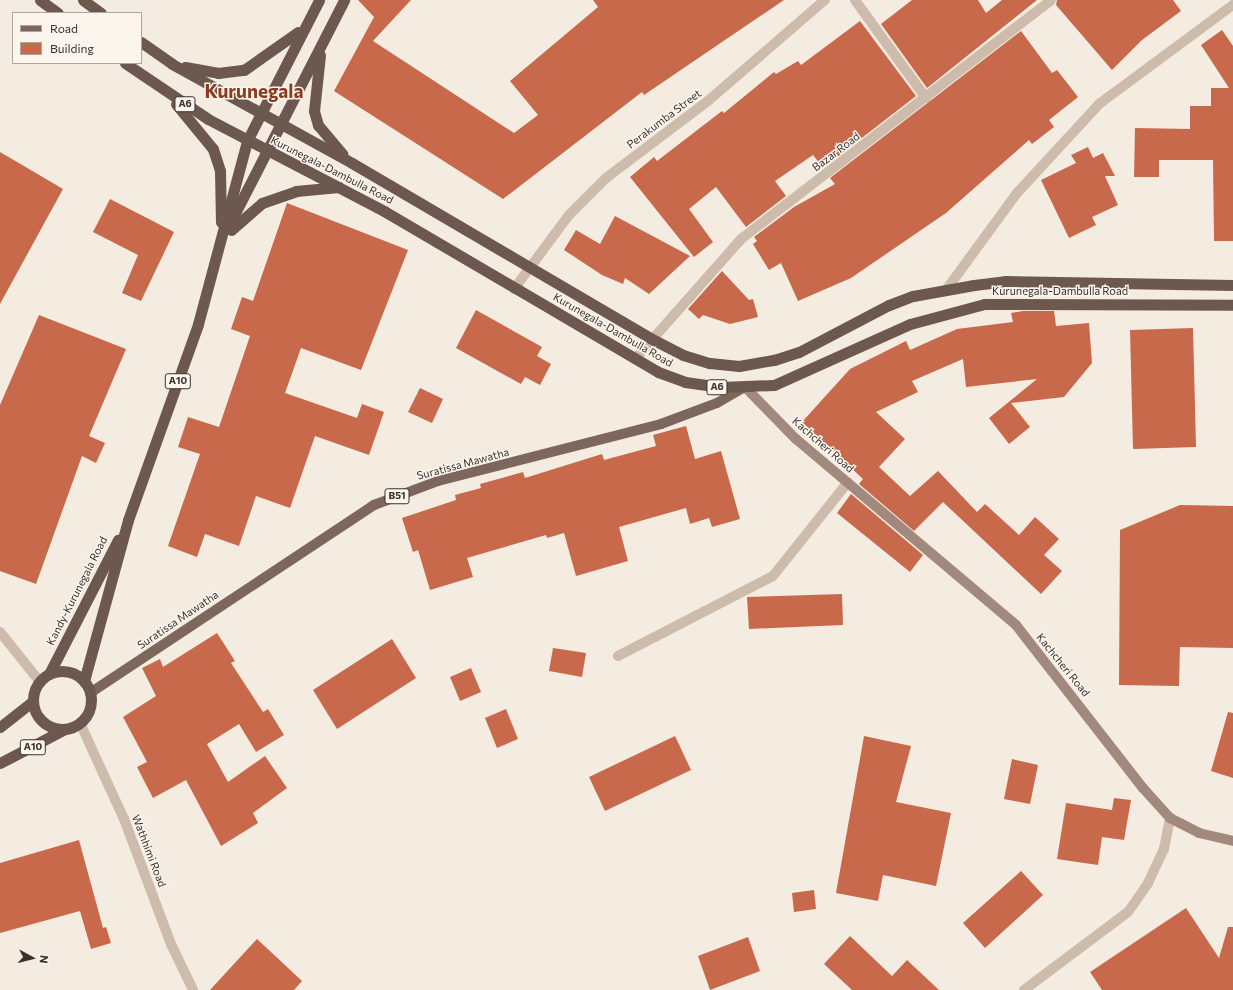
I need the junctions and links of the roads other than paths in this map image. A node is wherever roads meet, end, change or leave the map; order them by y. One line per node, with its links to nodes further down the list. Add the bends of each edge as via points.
1 (40, 0): 9 (highway)
2 (83, 0): 10 (highway)
3 (319, 0): 11 (highway, A10)
4 (344, 0): 12 (highway, A10)
5 (824, 0): 25 (street, Perakumba Street, via 708,100 606,178 569,215)
6 (855, 0): 17 (street)
7 (1051, 0): 17 (street, Bazar Road)
8 (1233, 5): 28 (street, via 1099,104 1017,193)
9 (57, 12)
10 (100, 12)
11 (303, 28): 15 (highway, via 274,52 244,70 218,73); 18 (highway, A10)
12 (324, 35): 19 (highway, A10); 22 (highway, via 315,77 314,111 326,136)
13 (142, 43): 15 (highway, A6)
14 (126, 64): 16 (highway, A6)
15 (172, 64): 18 (highway, A6)
16 (162, 89): 20 (highway, A6); 24 (highway, via 196,125 213,149 221,183)
17 (926, 98): 30 (street, Bazar Road, via 741,239)
18 (261, 113): 19 (highway, Kurunegala-Dambulla Road / A6); 20 (highway, A10)
19 (281, 125): 21 (highway, A10); 22 (highway, Kurunegala-Dambulla Road / A6)
20 (247, 140): 21 (highway, Kurunegala-Dambulla Road / A6); 24 (highway, Kandy-Kurunegala Road / A10)
21 (269, 152): 23 (highway, Kurunegala-Dambulla Road / A6); 24 (highway, Kandy-Kurunegala Road / A10)
22 (352, 162): 25 (highway, Kurunegala-Dambulla Road / A6)
23 (339, 187): 24 (highway, via 296,191 262,203); 27 (highway, Kurunegala-Dambulla Road / A6)
24 (220, 241): 34 (highway, Kandy-Kurunegala Road / A10, via 198,324)
25 (530, 268): 27 (street, Perakumba Street); 30 (highway, Kurunegala-Dambulla Road / A6)
26 (1233, 285): 28 (highway, Kurunegala-Dambulla Road / A6, via 1005,281)
27 (514, 289): 31 (highway, Kurunegala-Dambulla Road / A6)
28 (946, 290): 30 (highway, Kurunegala-Dambulla Road / A6, via 889,305 799,352 757,364 710,362 683,355)
29 (1233, 305): 32 (highway, Kurunegala-Dambulla Road / A6, via 984,304 910,324 790,380 761,388)
30 (650, 338): 31 (street, Bazar Road)
31 (635, 359): 32 (highway, Kurunegala-Dambulla Road / A6, via 685,382)
32 (745, 387): 33 (main road, Kachcheri Road, via 796,439); 40 (main road, Suratissa Mawatha / B51, via 716,403 661,424 438,481 374,505)
33 (848, 482): 36 (street, via 773,576); 46 (main road, Kachcheri Road, via 1016,625 1143,788)
34 (128, 520): 37 (highway, Kandy-Kurunegala Road / A10); 38 (highway, Kandy-Kurunegala Road / A10)
35 (0, 632): 39 (street)
36 (618, 656)
37 (49, 674): 38 (highway, via 68,671); 39 (highway)
38 (84, 681): 40 (highway)
39 (40, 682): 41 (highway)
40 (90, 693): 42 (highway, via 89,709)
41 (33, 701): 43 (highway); 44 (highway, via 43,722)
42 (80, 723): 44 (highway); 48 (street, Wathhimi Road, via 124,819 171,944)
43 (0, 727)
44 (65, 729): 45 (highway, A10)
45 (0, 763)
46 (1170, 818): 47 (main road, Kachcheri Road, via 1199,834); 49 (street, via 1164,849 1148,883 1128,912)
47 (1233, 841)
48 (192, 990)
49 (1024, 990)

